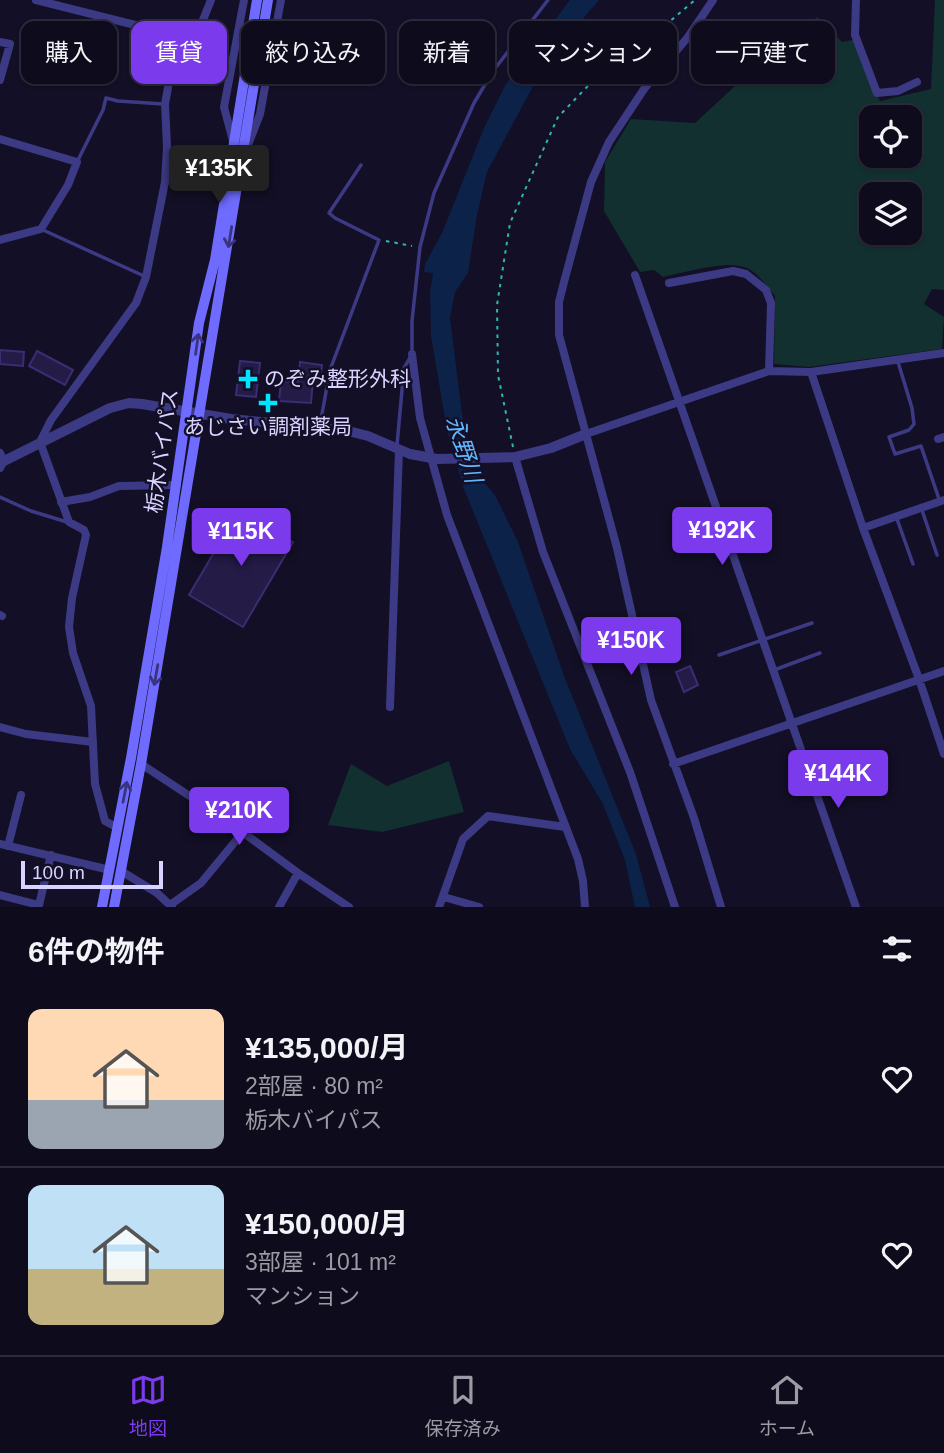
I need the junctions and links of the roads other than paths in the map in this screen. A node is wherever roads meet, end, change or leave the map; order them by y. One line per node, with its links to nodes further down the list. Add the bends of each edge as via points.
1 (36, 0): 11 (street)
2 (211, 0): 10 (street)
3 (244, 0): 18 (street, via 224,107)
4 (257, 0): 18 (main road, 栃木バイパス)
5 (268, 0): 20 (main road, 栃木バイパス)
6 (281, 0): 20 (street, via 260,114)
7 (548, 0): 28 (lane, via 493,71 442,172 420,247)
8 (713, 0): 36 (street, via 609,142 583,209 559,302 559,335)
9 (856, 0): 14 (street, via 855,34 877,93 898,91)
10 (203, 21)
11 (131, 24)
12 (0, 41): 13 (street, via 10,44)
13 (0, 80)
14 (917, 82)
15 (169, 84): 16 (street)
16 (165, 104): 19 (lane, via 106,98); 25 (street, via 165,181)
17 (0, 139): 19 (street)
18 (233, 143): 33 (main road, 栃木バイパス, one-way to 18)
19 (77, 162): 22 (street)
20 (241, 162): 34 (main road, 栃木バイパス, one-way to 34)
21 (361, 165): 35 (lane, via 329,213 379,240 330,370)
22 (41, 229): 23 (street); 25 (lane)
23 (0, 240)
24 (635, 275): 32 (street)
25 (146, 277): 37 (street, via 136,303)
26 (669, 283): 30 (street, via 733,271 746,274 766,290 771,303)
27 (944, 353): 29 (street)
28 (412, 354): 38 (lane, via 404,368 396,441); 40 (street, via 421,418)
29 (897, 359): 31 (street); 44 (lane, via 914,424 889,437 895,454 921,446)
30 (769, 371): 31 (street); 32 (street)
31 (811, 372): 49 (street)
32 (678, 401): 36 (street); 53 (street)
33 (187, 412): 34 (street); 37 (street, via 121,404); 42 (main road, 栃木バイパス)
34 (200, 414): 35 (street); 64 (main road, 栃木バイパス, one-way to 64)
35 (320, 427): 38 (street, via 357,432)
36 (586, 434): 39 (street); 65 (street, via 651,700)
37 (40, 442): 41 (street); 45 (street)
38 (399, 450): 40 (street); 59 (street)
39 (512, 457): 40 (street); 84 (street, via 543,552 630,772)
40 (433, 459): 67 (street, via 464,564)
41 (1, 461)
42 (177, 485): 45 (street, via 119,486); 68 (main road, 栃木バイパス, one-way to 42)
43 (0, 497): 48 (lane)
44 (942, 500): 46 (street)
45 (61, 502): 48 (street)
46 (922, 508): 47 (street); 50 (lane)
47 (897, 517): 49 (street); 51 (lane)
48 (69, 522): 62 (street, via 86,535 69,627 91,706)
49 (863, 528): 58 (street)
50 (937, 555)
51 (913, 564)
52 (812, 623): 53 (lane)
53 (763, 640): 55 (lane); 56 (street)
54 (820, 653): 56 (lane)
55 (719, 655)
56 (774, 670): 60 (street)
57 (944, 671): 58 (street)
58 (919, 679): 60 (street); 63 (street)
59 (390, 707)
60 (793, 723): 65 (street); 86 (street)
61 (0, 727): 62 (street)
62 (93, 742): 68 (street, via 95,784 105,821)
63 (944, 754)
64 (141, 764): 69 (street); 72 (main road, 栃木バイパス)
65 (673, 764): 85 (street)
66 (21, 794): 70 (street)
67 (565, 827): 75 (street, via 488,816 463,839); 83 (street, via 578,859)
68 (118, 828): 72 (main road, 栃木バイパス)
69 (243, 832): 73 (street); 76 (street, via 201,883)
70 (4, 845): 71 (street)
71 (51, 855): 72 (street); 74 (street, via 39,905)
72 (115, 871): 76 (street, via 132,876); 77 (main road, 栃木バイパス); 78 (main road, 栃木バイパス)
73 (298, 873): 79 (street); 80 (street)
74 (0, 895)
75 (444, 897): 81 (street); 82 (street)
76 (171, 906)
77 (102, 907)
78 (114, 907)
79 (279, 907)
80 (349, 907)
81 (439, 907)
82 (479, 907)
83 (586, 907)
84 (674, 907)
85 (721, 907)
86 (856, 907)

